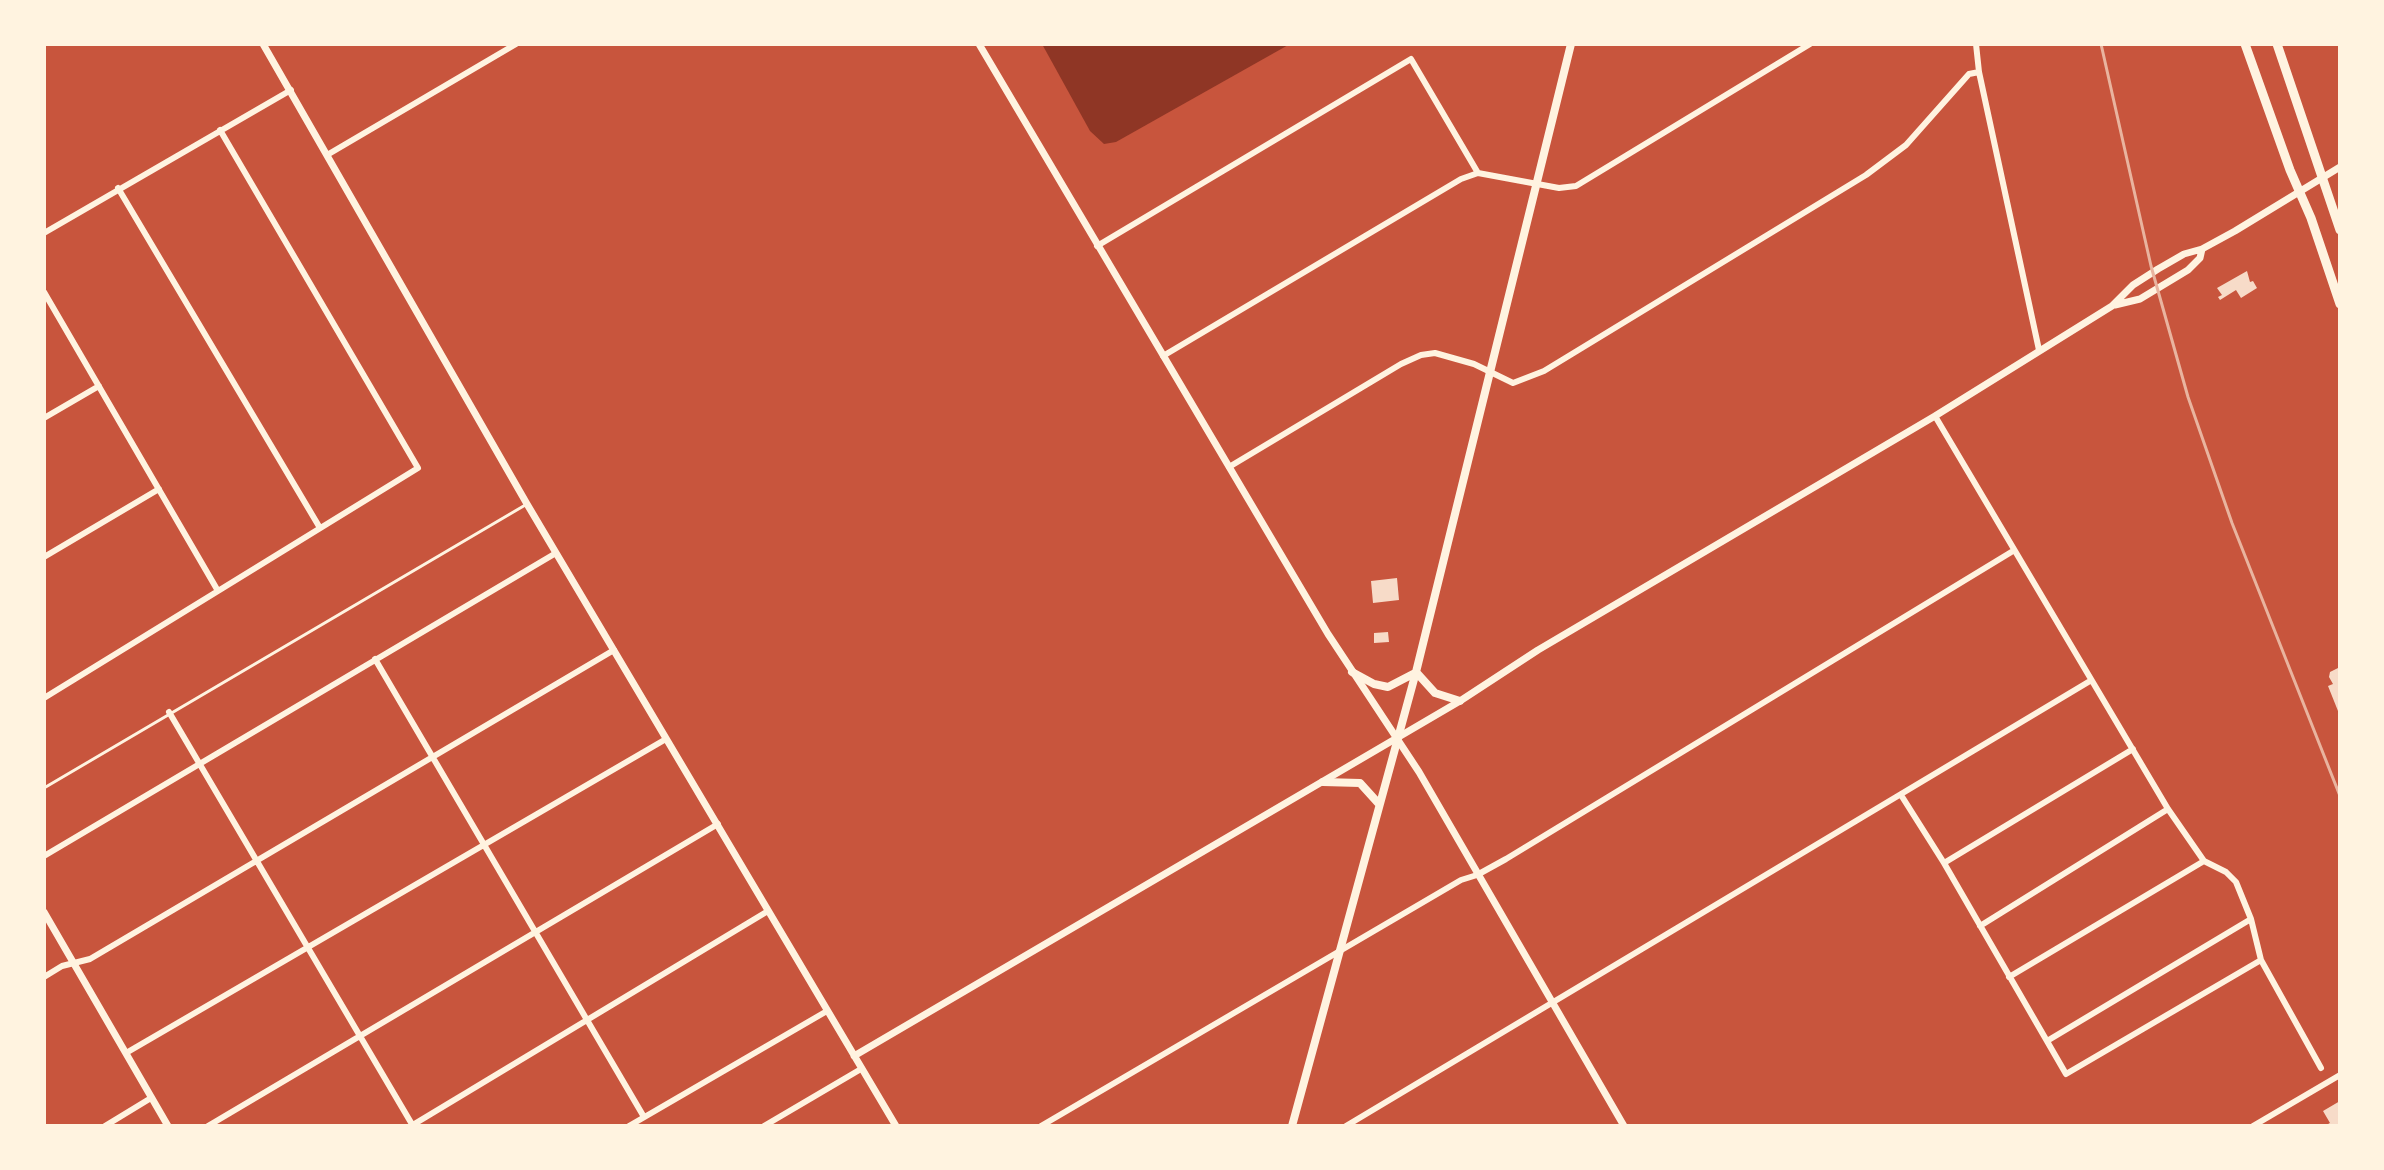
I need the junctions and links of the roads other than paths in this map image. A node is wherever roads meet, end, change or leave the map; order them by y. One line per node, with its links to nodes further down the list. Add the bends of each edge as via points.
1 (263, 44): 10 (street)
2 (516, 44): 12 (street)
3 (979, 44): 21 (street)
4 (1571, 44): 16 (main road)
5 (1810, 44): 16 (street, via 1581,184)
6 (1976, 44): 9 (street)
7 (2245, 44): 18 (main road)
8 (2277, 44): 15 (main road)
9 (1979, 72): 26 (street); 28 (street, via 1954,89 1906,145 1842,190 1544,371 1519,383)
10 (291, 90): 11 (street); 12 (street)
11 (220, 130): 17 (street); 35 (street, via 418,468)
12 (327, 155): 34 (street)
13 (2340, 167): 15 (street)
14 (1478, 173): 16 (street); 21 (street, via 1411,59); 27 (street)
15 (2323, 178): 18 (street); 19 (main road)
16 (1537, 184): 28 (main road)
17 (118, 188): 20 (street); 35 (street)
18 (2300, 190): 22 (street); 24 (main road)
19 (2340, 230)
20 (44, 233)
21 (1097, 246): 27 (street)
22 (2202, 249): 25 (street, via 2133,285); 25 (street, via 2188,270 2140,299)
23 (44, 292): 29 (street)
24 (2340, 304)
25 (2112, 306): 26 (street)
26 (2039, 350): 30 (street)
27 (1163, 356): 32 (street)
28 (1490, 373): 32 (street, via 1435,353 1421,355); 43 (main road)
29 (99, 386): 31 (street); 33 (street)
30 (1935, 416): 36 (street); 46 (street)
31 (44, 418)
32 (1229, 467): 42 (street)
33 (159, 489): 38 (street); 39 (street)
34 (527, 504): 37 (street); 47 (lane)
35 (320, 528): 39 (street)
36 (2013, 551): 44 (street); 64 (street)
37 (556, 553): 40 (street); 41 (street)
38 (44, 557)
39 (218, 591): 45 (street)
40 (614, 650): 49 (street); 51 (street)
41 (375, 659): 51 (street); 52 (street)
42 (1352, 672): 43 (main road, via 1383,687); 48 (street)
43 (1416, 672): 46 (main road, via 1435,693); 48 (main road)
44 (2090, 681): 50 (street); 55 (street)
45 (44, 698)
46 (1460, 701): 48 (street)
47 (169, 712): 52 (street); 54 (lane)
48 (1397, 737): 53 (street); 56 (main road); 64 (street)
49 (666, 739): 58 (street); 59 (street)
50 (2133, 749): 57 (street); 63 (street)
51 (433, 757): 59 (street); 61 (street)
52 (199, 763): 60 (street); 61 (street)
53 (1323, 782): 56 (main road, via 1360,783); 82 (street)
54 (44, 788)
55 (1901, 795): 63 (street); 76 (street)
56 (1379, 804): 71 (main road)
57 (2168, 809): 62 (street); 68 (street)
58 (718, 824): 65 (street); 69 (street)
59 (484, 845): 69 (street); 70 (street)
60 (44, 856)
61 (256, 860): 70 (street); 73 (street, via 90,959)
62 (2204, 861): 67 (street, via 2236,882); 75 (street)
63 (1944, 863): 68 (street)
64 (1477, 875): 71 (street); 76 (street)
65 (768, 911): 77 (street); 78 (street)
66 (44, 912): 73 (street)
67 (2251, 919): 72 (street); 80 (street)
68 (1980, 926): 75 (street)
69 (535, 932): 78 (street); 79 (street)
70 (309, 949): 79 (street); 81 (street)
71 (1340, 951): 95 (street); 96 (main road)
72 (2261, 960): 80 (street, via 2066,1074); 83 (street)
73 (74, 963): 74 (street); 81 (street)
74 (44, 977)
75 (2009, 977): 80 (street)
76 (1553, 1004): 97 (street); 98 (street)
77 (827, 1011): 82 (street); 87 (street)
78 (586, 1019): 87 (street); 91 (street)
79 (360, 1036): 90 (street); 91 (street)
80 (2047, 1041)
81 (126, 1053): 86 (street)
82 (854, 1056): 84 (street)
83 (2321, 1068)
84 (861, 1069): 93 (street); 94 (street)
85 (2340, 1075): 99 (street)
86 (151, 1098): 88 (street); 89 (street)
87 (644, 1117): 92 (street)
88 (105, 1126)
89 (168, 1126)
90 (208, 1126)
91 (412, 1126)
92 (629, 1126)
93 (764, 1126)
94 (896, 1126)
95 (1041, 1126)
96 (1292, 1126)
97 (1346, 1126)
98 (1624, 1126)
99 (2253, 1126)

